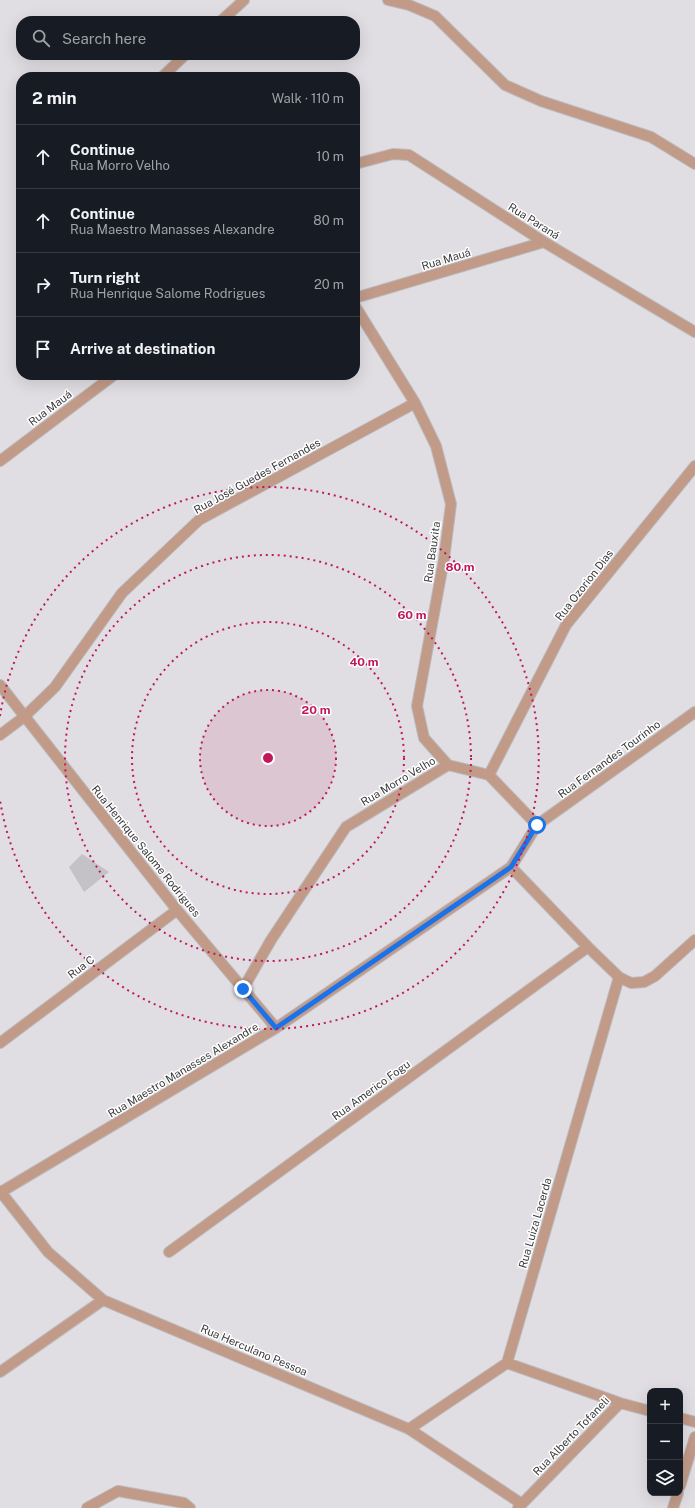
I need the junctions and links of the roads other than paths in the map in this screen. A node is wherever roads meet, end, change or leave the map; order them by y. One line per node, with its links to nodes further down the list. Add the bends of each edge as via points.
1 (244, 0): 3 (street)
2 (388, 0): 7 (street, via 409,5 435,16 505,85 541,101 651,137)
3 (226, 16)
4 (180, 60): 5 (street)
5 (167, 72)
6 (360, 163): 8 (street, Rua Paraná, via 393,154 408,155)
7 (695, 164)
8 (544, 242): 9 (street, Rua Mauá); 11 (street, Rua Paraná)
9 (360, 297)
10 (360, 314): 13 (street, Rua Bauxita)
11 (695, 332)
12 (107, 380): 14 (street, Rua Mauá)
13 (416, 403): 18 (street, Rua José Guedes Fernandes, via 199,520 122,593 55,687); 20 (street, Rua Bauxita, via 436,446 450,504 444,559 417,706 424,738)
14 (0, 461)
15 (695, 466): 21 (street, Rua Ozorion Dias, via 566,625)
16 (0, 686): 18 (street, Rua Henrique Salome Rodrigues)
17 (695, 712): 22 (street, Rua Fernandes Tourinho)
18 (24, 717): 19 (street, Rua José Guedes Fernandes); 24 (street, Rua Henrique Salome Rodrigues)
19 (0, 735)
20 (448, 765): 21 (street, Rua Morro Velho); 28 (street, Rua Morro Velho, via 346,827 271,940)
21 (489, 775): 22 (street)
22 (537, 825): 23 (street)
23 (511, 867): 26 (street); 29 (street, Rua Maestro Manasses Alexandre)
24 (177, 910): 28 (street, Rua Henrique Salome Rodrigues); 30 (street, Rua C)
25 (695, 940): 27 (street, via 655,976 644,982 631,983)
26 (588, 947): 27 (street); 32 (street, Rua Americo Fogu)
27 (619, 977): 34 (street, Rua Luiza Lacerda)
28 (243, 989): 29 (street, Rua Henrique Salome Rodrigues)
29 (276, 1028): 31 (street, Rua Maestro Manasses Alexandre)
30 (0, 1044)
31 (1, 1192): 33 (street, Rua Herculano Pessoa, via 48,1252)
32 (169, 1252)
33 (103, 1300): 35 (street); 40 (street, Rua Herculano Pessoa)
34 (507, 1363): 36 (street); 40 (street)
35 (0, 1372)
36 (620, 1403): 37 (street, Rua Alberto Tofaneli); 44 (street, Rua Alberto Tofaneli)
37 (647, 1410)
38 (683, 1419): 39 (street)
39 (695, 1422)
40 (409, 1428): 44 (street, Rua Herculano Pessoa)
41 (695, 1437): 42 (street)
42 (683, 1476)
43 (677, 1496): 47 (street)
44 (520, 1506)
45 (87, 1508): 46 (street, via 118,1491 184,1503)
46 (190, 1508)
47 (674, 1508)

